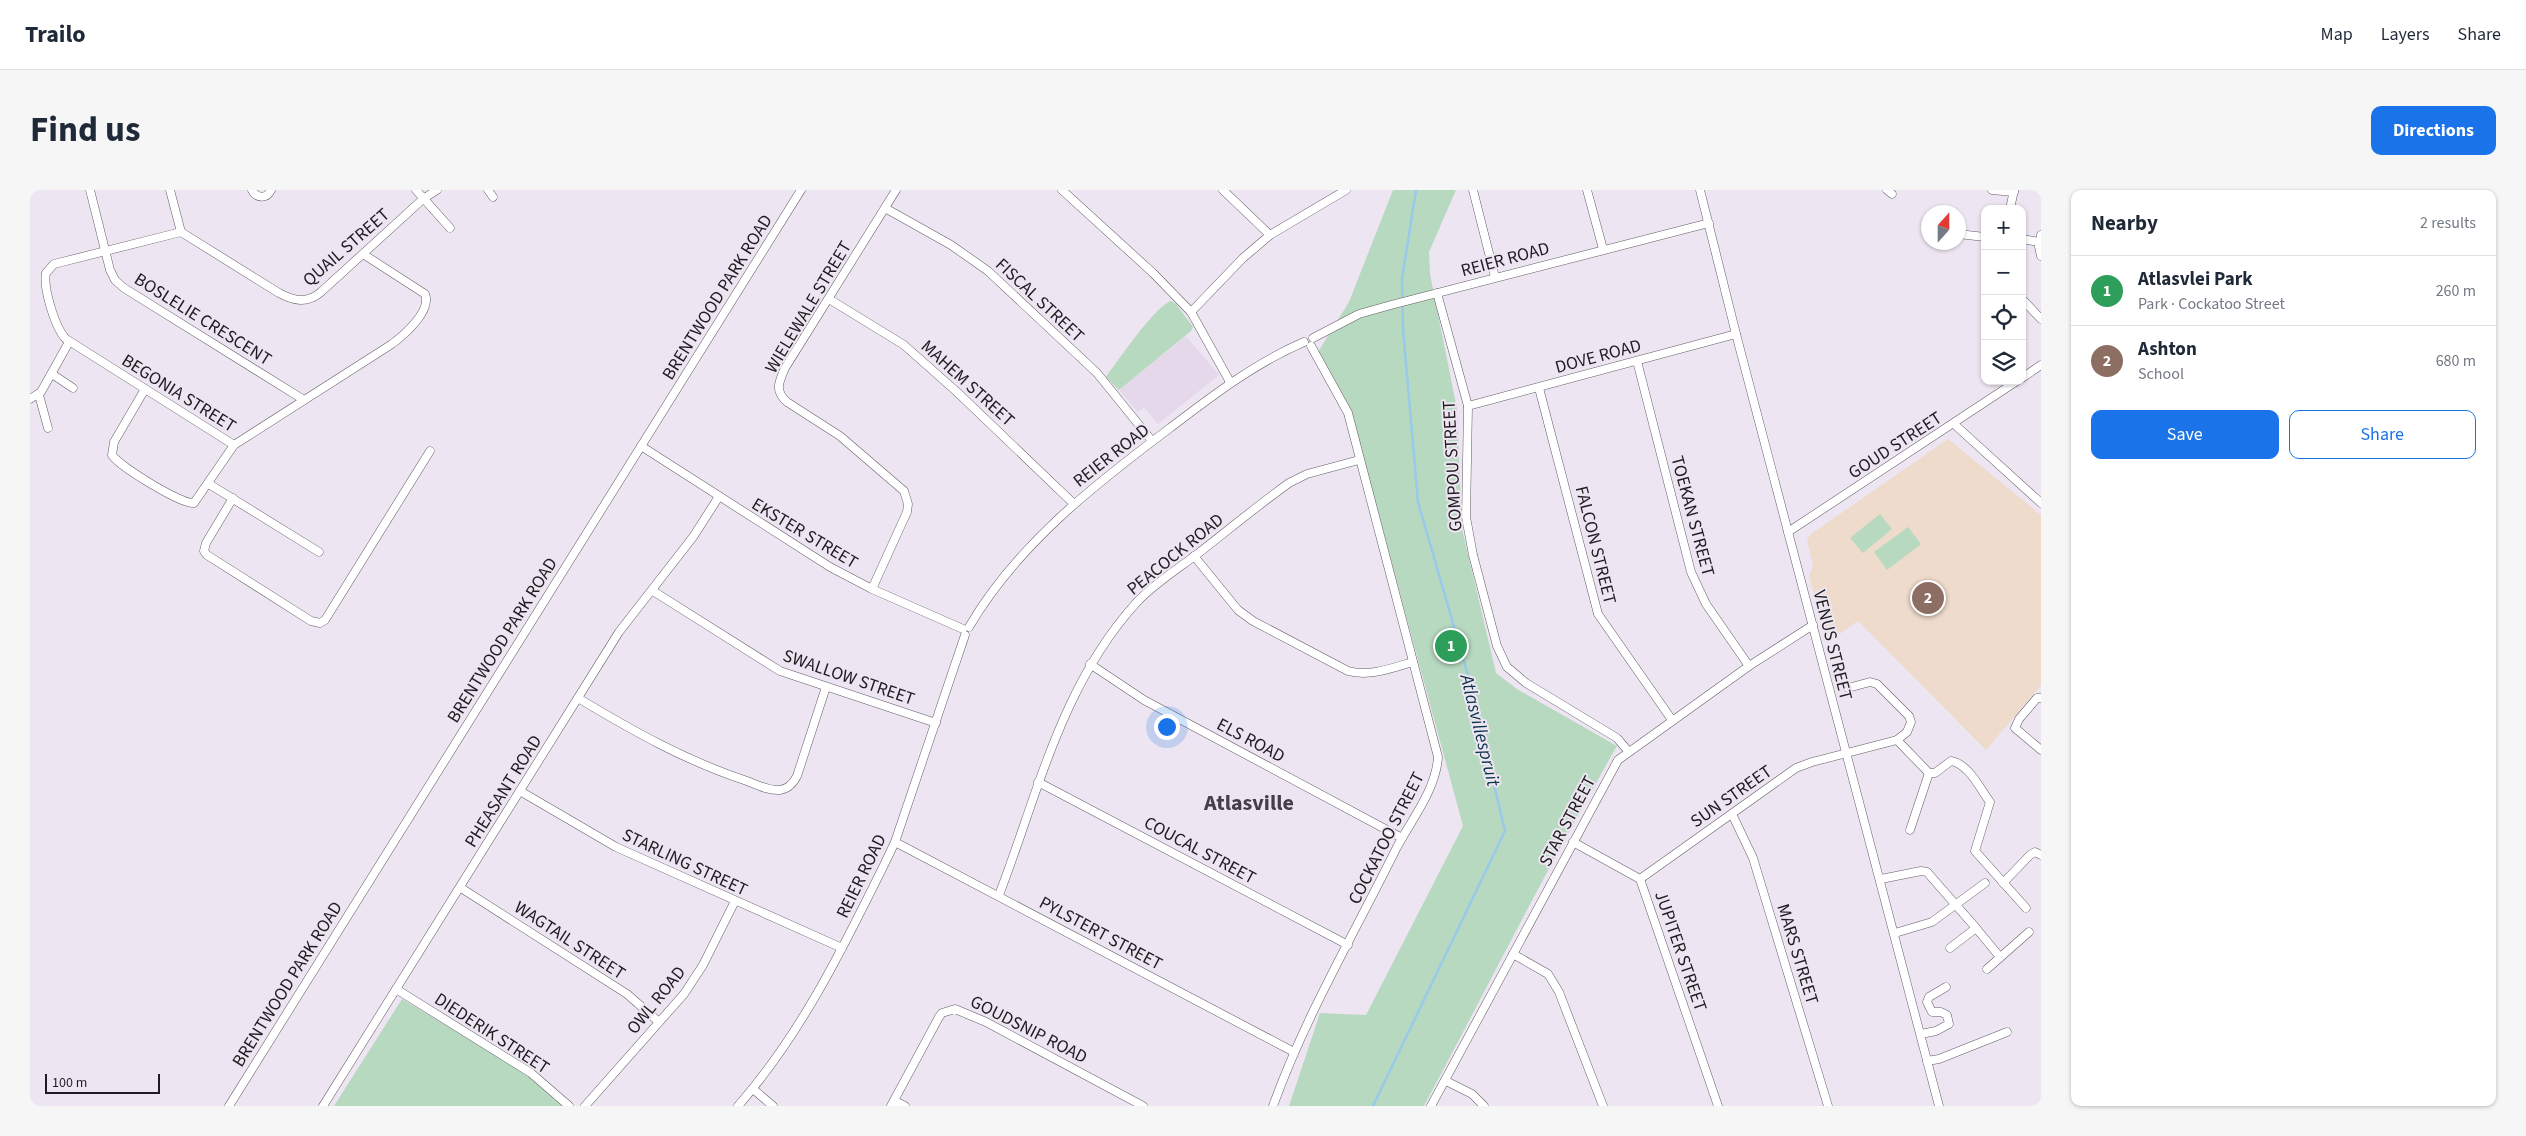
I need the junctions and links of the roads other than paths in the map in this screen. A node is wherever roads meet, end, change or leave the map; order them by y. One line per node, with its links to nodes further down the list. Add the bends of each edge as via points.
1 (90, 190): 31 (street, BOSLELIE CRESCENT)
2 (170, 190): 24 (street)
3 (252, 190): 4 (street, via 256,196 262,197)
4 (271, 190)
5 (416, 190): 19 (street)
6 (437, 190): 19 (street, QUAIL STREET)
7 (488, 190): 18 (street)
8 (801, 190): 60 (street, BRENTWOOD PARK ROAD)
9 (896, 190): 21 (street, WIELEWALE STREET)
10 (1062, 190): 38 (street)
11 (1223, 190): 25 (street)
12 (1346, 190): 25 (street)
13 (1473, 190): 34 (street)
14 (1587, 190): 30 (street)
15 (1700, 190): 22 (street, VENUS STREET)
16 (1992, 190): 17 (street)
17 (2014, 191): 20 (street)
18 (493, 197)
19 (423, 199): 23 (street); 32 (street, QUAIL STREET)
20 (2011, 205)
21 (885, 208): 36 (street, WIELEWALE STREET); 58 (street, FISCAL STREET, via 951,245 988,271 1097,373)
22 (1709, 223): 30 (street, REIER ROAD); 40 (street, VENUS STREET)
23 (450, 228)
24 (181, 232): 31 (street, BEGONIA STREET); 32 (street, QUAIL STREET, via 279,293 298,300 316,296)
25 (1270, 235): 38 (street)
26 (1966, 235): 27 (street)
27 (1981, 237)
28 (2026, 239): 29 (street)
29 (2040, 239): 33 (street)
30 (1603, 250): 34 (street, REIER ROAD)
31 (105, 251): 41 (street, BEGONIA STREET, via 54,264 46,273 45,282 57,326); 54 (street, BOSLELIE CRESCENT, via 112,276 124,288)
32 (363, 254): 54 (street, BEGONIA STREET, via 424,292 426,302 406,334)
33 (2041, 256)
34 (1494, 277): 35 (street, REIER ROAD)
35 (1437, 293): 42 (street, REIER ROAD, via 1359,314 1312,338 1314,342); 55 (street, GOMPOU STREET)
36 (830, 299): 66 (street, MAHEM STREET, via 904,345); 71 (street, WIELEWALE STREET, via 785,368 778,390 787,402 840,436 904,491 907,512)
37 (2026, 303): 39 (street)
38 (1191, 312): 47 (street)
39 (2041, 319)
40 (1736, 334): 43 (street, DOVE ROAD); 68 (street, VENUS STREET)
41 (70, 342): 45 (street); 51 (street, BEGONIA STREET)
42 (1307, 344): 47 (street, REIER ROAD); 62 (street, COCKATOO STREET, via 1348,414)
43 (1637, 361): 50 (street, DOVE ROAD); 77 (street, TOEKAN STREET, via 1691,572 1706,604)
44 (2041, 366): 46 (street)
45 (52, 374): 49 (street); 52 (street)
46 (2026, 375)
47 (1230, 382): 58 (street, REIER ROAD)
48 (2012, 385): 56 (street, GOUD STREET)
49 (73, 388)
50 (1539, 388): 55 (street, DOVE ROAD); 82 (street, FALCON STREET, via 1598,614)
51 (146, 389): 59 (street, BEGONIA STREET); 63 (street, via 114,442 114,458 188,503 196,501)
52 (39, 395): 53 (street); 57 (street)
53 (30, 399)
54 (304, 400): 59 (street, BEGONIA STREET)
55 (1468, 406): 86 (street, GOMPOU STREET, via 1466,517 1497,646 1507,667 1617,738)
56 (1954, 424): 67 (street); 68 (street, GOUD STREET)
57 (48, 428)
58 (1152, 441): 66 (street, REIER ROAD)
59 (234, 445): 63 (street)
60 (641, 446): 65 (street, EKSTER STREET); 125 (street, BRENTWOOD PARK ROAD)
61 (430, 451): 64 (street, via 325,620 320,623 311,621 204,551)
62 (1359, 460): 70 (street, PEACOCK ROAD, via 1307,474 1289,483); 75 (street, COCKATOO STREET)
63 (208, 484): 64 (street)
64 (233, 498): 69 (street)
65 (718, 498): 71 (street, EKSTER STREET); 72 (street, PHEASANT ROAD)
66 (1074, 504): 74 (street, REIER ROAD, via 1001,578)
67 (2041, 504)
68 (1788, 532): 73 (street, VENUS STREET)
69 (318, 552)
70 (1194, 556): 75 (street, via 1238,610 1348,671 1370,673); 76 (street, PEACOCK ROAD, via 1138,601)
71 (872, 589): 74 (street, EKSTER STREET)
72 (653, 591): 78 (street, SWALLOW STREET, via 780,671); 80 (street, PHEASANT ROAD, via 619,632)
73 (1813, 625): 77 (street, STAR STREET); 87 (street, VENUS STREET)
74 (965, 631): 83 (street, REIER ROAD)
75 (1414, 662): 93 (street, COCKATOO STREET, via 1438,757 1432,785)
76 (1090, 664): 89 (street, PEACOCK ROAD, via 1072,697); 93 (street, ELS ROAD, via 1144,700)
77 (1749, 666): 82 (street, STAR STREET)
78 (826, 687): 80 (street, via 797,776 791,785 781,790 718,772 671,751); 83 (street, SWALLOW STREET)
79 (1848, 688): 84 (street, via 1870,682 1877,684 1904,710 1911,722 1907,732)
80 (578, 698): 90 (street, PHEASANT ROAD)
81 (2041, 698): 85 (street, via 2037,698 2015,728)
82 (1672, 720): 86 (street, STAR STREET)
83 (936, 723): 94 (street, REIER ROAD)
84 (1896, 740): 87 (street, SUN STREET); 88 (street)
85 (2041, 750)
86 (1628, 751): 95 (street, STAR STREET, via 1608,774)
87 (1846, 753): 91 (street, SUN STREET, via 1796,768); 98 (street, VENUS STREET)
88 (1929, 773): 92 (street); 100 (street, via 1934,773 1951,760 1955,761 1975,780 1990,802 1975,850)
89 (1038, 782): 102 (street, PEACOCK ROAD); 109 (street, COUCAL STREET)
90 (520, 792): 101 (street, PHEASANT ROAD); 103 (street, STARLING STREET, via 593,836)
91 (1732, 814): 97 (street, SUN STREET); 138 (street, MARS STREET, via 1753,858)
92 (1910, 830)
93 (1402, 838): 109 (street, COCKATOO STREET)
94 (895, 842): 102 (street, PYLSTERT STREET); 110 (street, REIER ROAD)
95 (1573, 842): 97 (street, JUPITER STREET); 112 (street, STAR STREET)
96 (2041, 855): 100 (street, via 2035,852 2030,855)
97 (1640, 878): 137 (street, JUPITER STREET)
98 (1881, 880): 104 (street, via 1924,871); 108 (street, VENUS STREET)
99 (1985, 883): 104 (street)
100 (2003, 883): 105 (street)
101 (461, 888): 116 (street, PHEASANT ROAD); 117 (street, WAGTAIL STREET, via 627,994)
102 (999, 895): 120 (street, PYLSTERT STREET)
103 (735, 901): 110 (street, STARLING STREET); 117 (street, OWL ROAD, via 703,965 684,994)
104 (1956, 905): 106 (street); 108 (street, via 1924,926)
105 (2026, 908)
106 (1976, 928): 111 (street); 113 (street)
107 (2029, 932): 113 (street)
108 (1895, 933): 119 (street, VENUS STREET)
109 (1348, 946): 120 (street, COCKATOO STREET)
110 (842, 948): 123 (street, REIER ROAD, via 799,1026)
111 (1950, 948)
112 (1513, 954): 122 (street, STAR STREET); 136 (street, via 1548,974 1559,992)
113 (2000, 958): 114 (street)
114 (1986, 969)
115 (1946, 987): 119 (street, via 1929,997 1927,1002 1932,1012 1947,1015 1949,1024)
116 (396, 989): 126 (street, PHEASANT ROAD); 127 (street, DIEDERIK STREET, via 531,1073)
117 (659, 1022): 128 (street, OWL ROAD)
118 (2007, 1032): 121 (street)
119 (1921, 1034): 121 (street, VENUS STREET)
120 (1294, 1052): 133 (street, COCKATOO STREET)
121 (1927, 1061): 139 (street, VENUS STREET)
122 (1446, 1081): 134 (street, STAR STREET); 135 (street, via 1472,1094)
123 (753, 1089): 129 (street, REIER ROAD); 130 (street)
124 (893, 1103): 131 (street); 132 (street, GOUDSNIP ROAD, via 935,1022 942,1013 955,1009)
125 (229, 1106)
126 (324, 1106)
127 (569, 1106)
128 (585, 1106)
129 (738, 1106)
130 (773, 1106)
131 (905, 1106)
132 (1143, 1106)
133 (1273, 1106)
134 (1431, 1106)
135 (1484, 1106)
136 (1603, 1106)
137 (1718, 1106)
138 (1828, 1106)
139 (1939, 1106)

